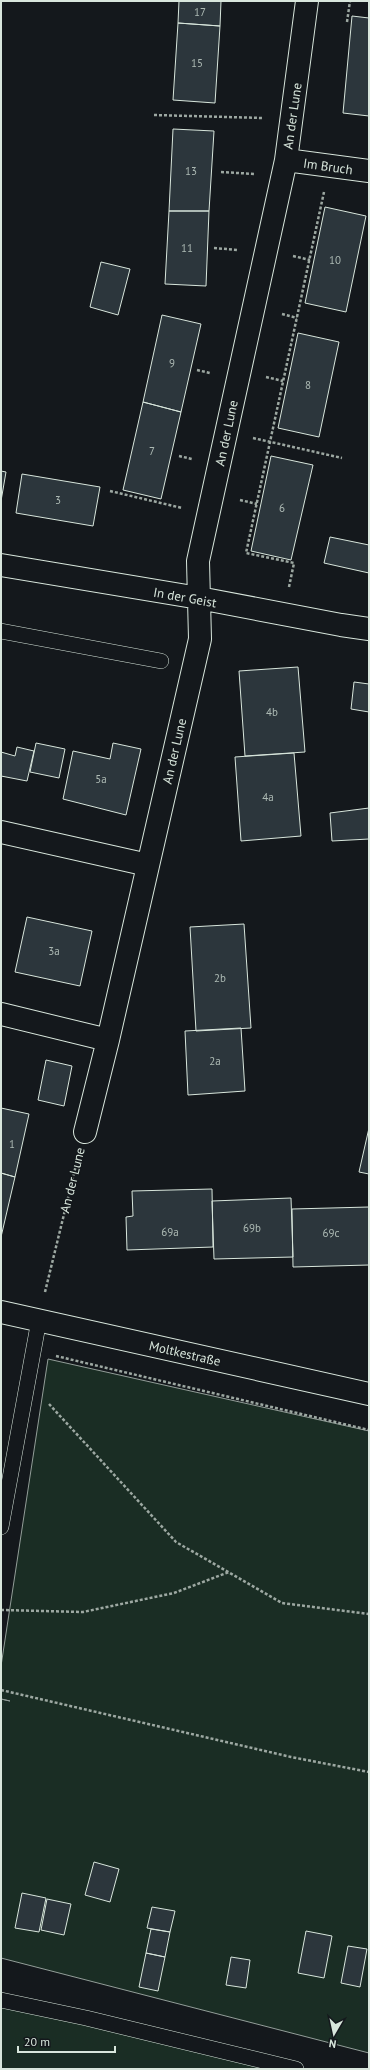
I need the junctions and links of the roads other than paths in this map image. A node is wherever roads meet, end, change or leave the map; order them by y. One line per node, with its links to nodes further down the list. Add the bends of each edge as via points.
1 (307, 1): 2 (street, An der Lune)
2 (286, 160): 3 (street, Im Bruch); 5 (street, An der Lune, via 198,560)
3 (369, 171)
4 (1, 565): 5 (street, In der Geist)
5 (199, 598): 6 (street, In der Geist); 10 (street, An der Lune, via 200,639)
6 (369, 629)
7 (1, 631): 8 (lane)
8 (161, 661)
9 (1, 832): 10 (street)
10 (148, 865): 12 (street, An der Lune)
11 (1, 1014): 12 (street)
12 (108, 1040): 13 (street, An der Lune)
13 (85, 1132)
14 (1, 1312): 15 (street, Moltkestraße)
15 (39, 1320): 16 (street, Moltkestraße); 17 (lane)
16 (369, 1394)
17 (1, 1527)
18 (1, 2000): 19 (lane)
19 (296, 2069)

